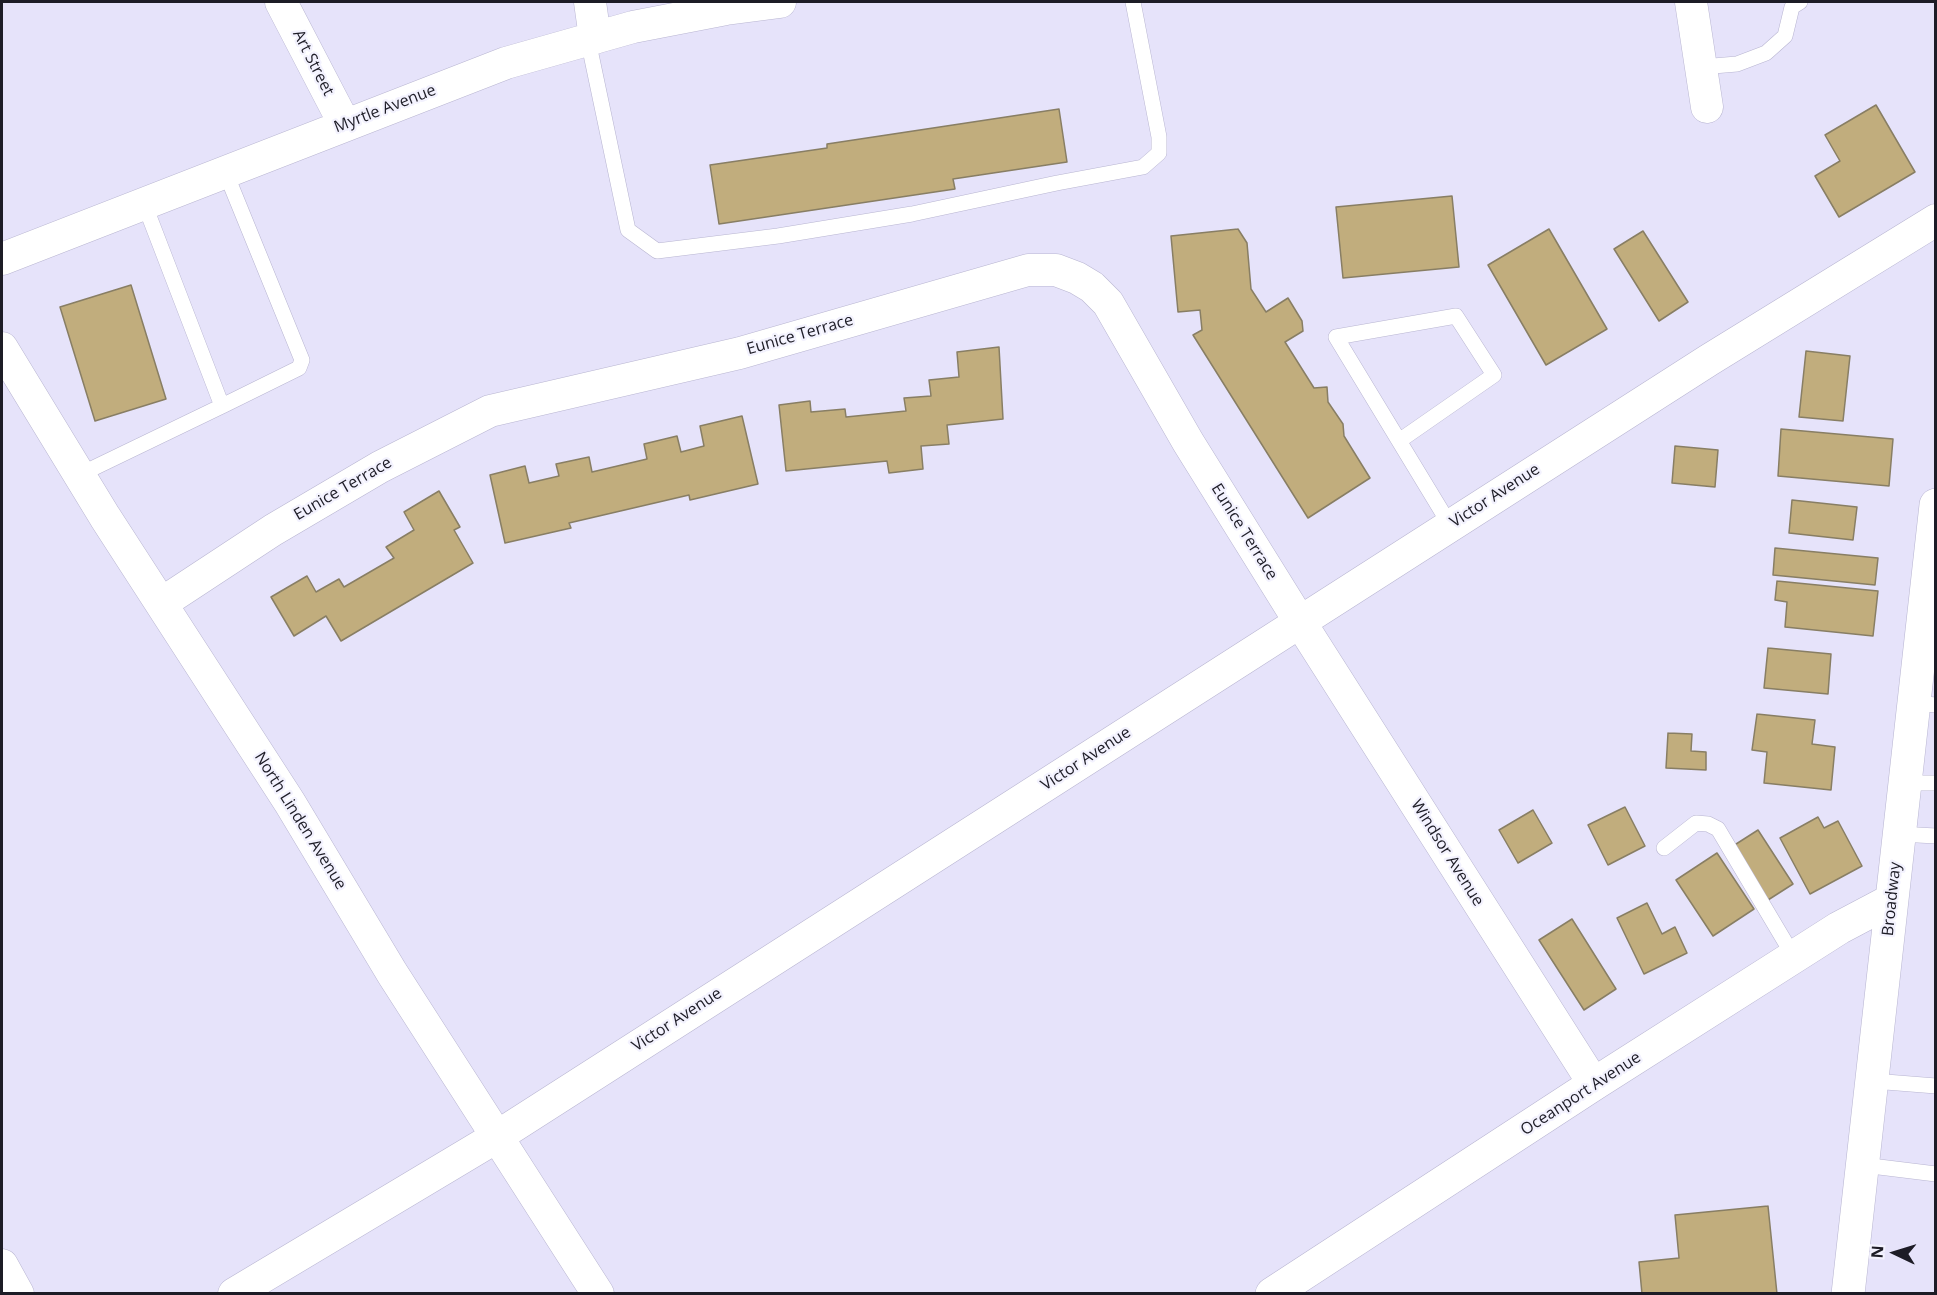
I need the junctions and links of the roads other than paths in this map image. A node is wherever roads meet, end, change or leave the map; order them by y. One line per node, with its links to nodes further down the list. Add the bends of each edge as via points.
1 (281, 2): 10 (street, Art Street)
2 (590, 2): 7 (street)
3 (780, 2): 7 (street, Myrtle Avenue, via 691,16)
4 (1133, 2): 7 (lane, via 1160,153 1143,167 912,214 657,251 628,230)
5 (1691, 2): 8 (street)
6 (1800, 2): 8 (lane, via 1792,7 1785,36 1766,53 1737,64)
7 (592, 39): 10 (street, Myrtle Avenue, via 506,63)
8 (1701, 68): 9 (street)
9 (1707, 107)
10 (345, 125): 11 (street, Myrtle Avenue)
11 (225, 171): 12 (street, Myrtle Avenue); 16 (lane, via 302,360 299,368)
12 (144, 203): 14 (street, Myrtle Avenue); 16 (lane)
13 (1935, 220): 20 (street, Victor Avenue)
14 (2, 259)
15 (2, 348): 18 (street, North Linden Avenue)
16 (222, 406): 18 (lane)
17 (1400, 441): 17 (lane, via 1336,337 1456,316 1494,375); 20 (lane)
18 (79, 475): 22 (street, North Linden Avenue)
19 (1935, 505): 21 (street, Broadway)
20 (1450, 525): 23 (street, Victor Avenue)
21 (1933, 559): 24 (street, Broadway)
22 (162, 603): 23 (street, Eunice Terrace, via 273,530 380,467 490,411 740,353 1028,270 1056,270 1092,287 1108,303 1188,442); 34 (street, North Linden Avenue)
23 (1300, 622): 32 (street, Windsor Avenue); 34 (street, Victor Avenue)
24 (1925, 704): 25 (street, Broadway)
25 (1920, 783): 26 (street, Broadway)
26 (1899, 834): 27 (lane); 29 (street, Broadway)
27 (1935, 836)
28 (1664, 848): 30 (lane, via 1696,823 1718,829)
29 (1892, 900): 30 (street, Oceanport Avenue); 31 (street, Broadway)
30 (1794, 957): 32 (street, Oceanport Avenue)
31 (1873, 1081): 33 (lane); 35 (street, Broadway)
32 (1594, 1084): 41 (street, Oceanport Avenue)
33 (1935, 1086)
34 (498, 1136): 39 (street, Victor Avenue); 40 (street, North Linden Avenue)
35 (1863, 1165): 36 (lane); 42 (street, Broadway)
36 (1935, 1174)
37 (2, 1264): 38 (street)
38 (18, 1293)
39 (234, 1293)
40 (598, 1293)
41 (1272, 1293)
42 (1848, 1293)

